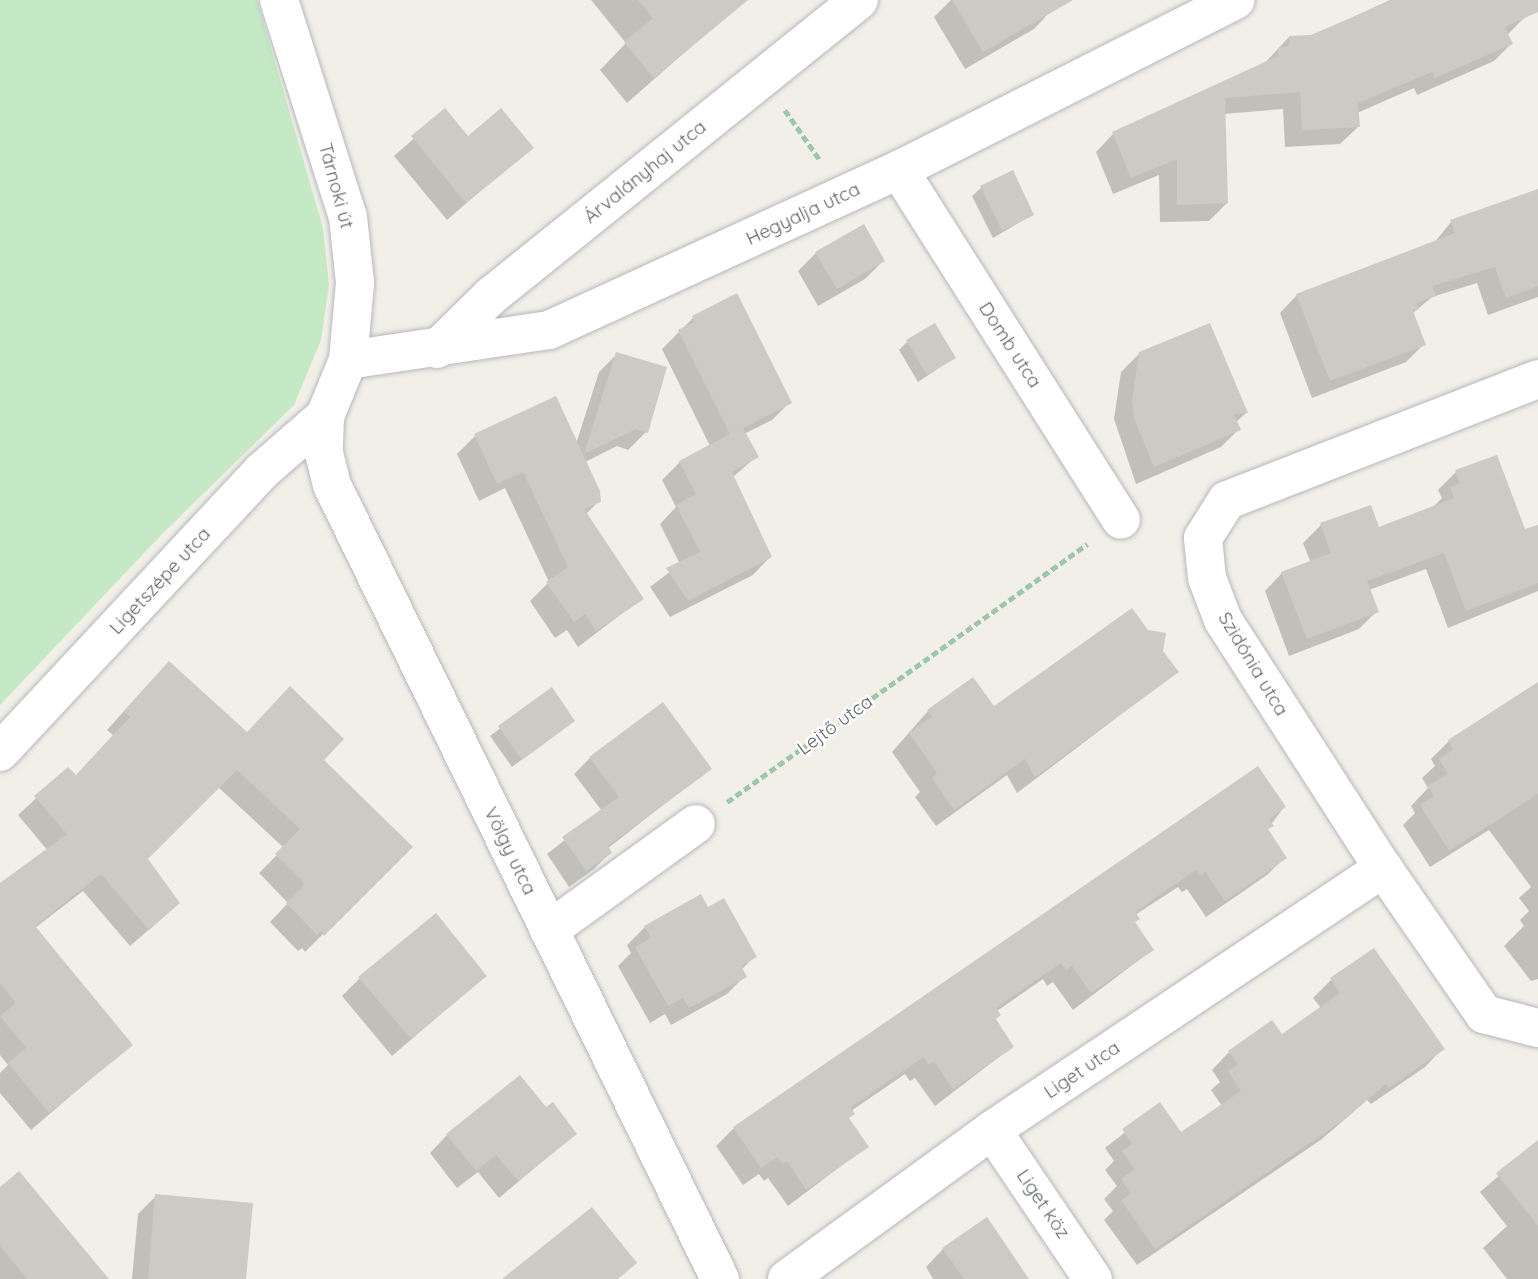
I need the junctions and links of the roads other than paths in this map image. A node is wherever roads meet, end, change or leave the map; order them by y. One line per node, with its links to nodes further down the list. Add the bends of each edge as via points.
1 (279, 0): 6 (street, Tárnoki út, via 348,217 355,283)
2 (859, 0): 5 (street, Árvalányhaj utca, via 491,296)
3 (1235, 0): 4 (street, Hegyalja utca)
4 (899, 170): 5 (street, Hegyalja utca, via 549,330); 9 (street, Domb utca)
5 (437, 349): 6 (street, Hegyalja utca)
6 (348, 360): 8 (street, Tárnoki út)
7 (1538, 379): 12 (street, Szidónia utca, via 1227,500 1203,538 1207,578 1223,620)
8 (326, 416): 10 (street, Ligetszépe utca, via 262,471); 13 (street, Völgy utca, via 324,453 332,485)
9 (1121, 520)
10 (0, 752)
11 (696, 824): 13 (street)
12 (1383, 868): 14 (street, Szidónia utca, via 1484,1014); 15 (street, Liget utca)
13 (549, 930): 16 (street, Völgy utca)
14 (1538, 1028)
15 (992, 1130): 17 (street, Liget utca); 18 (street, Liget köz)
16 (720, 1279)
17 (787, 1279)
18 (1093, 1279)

